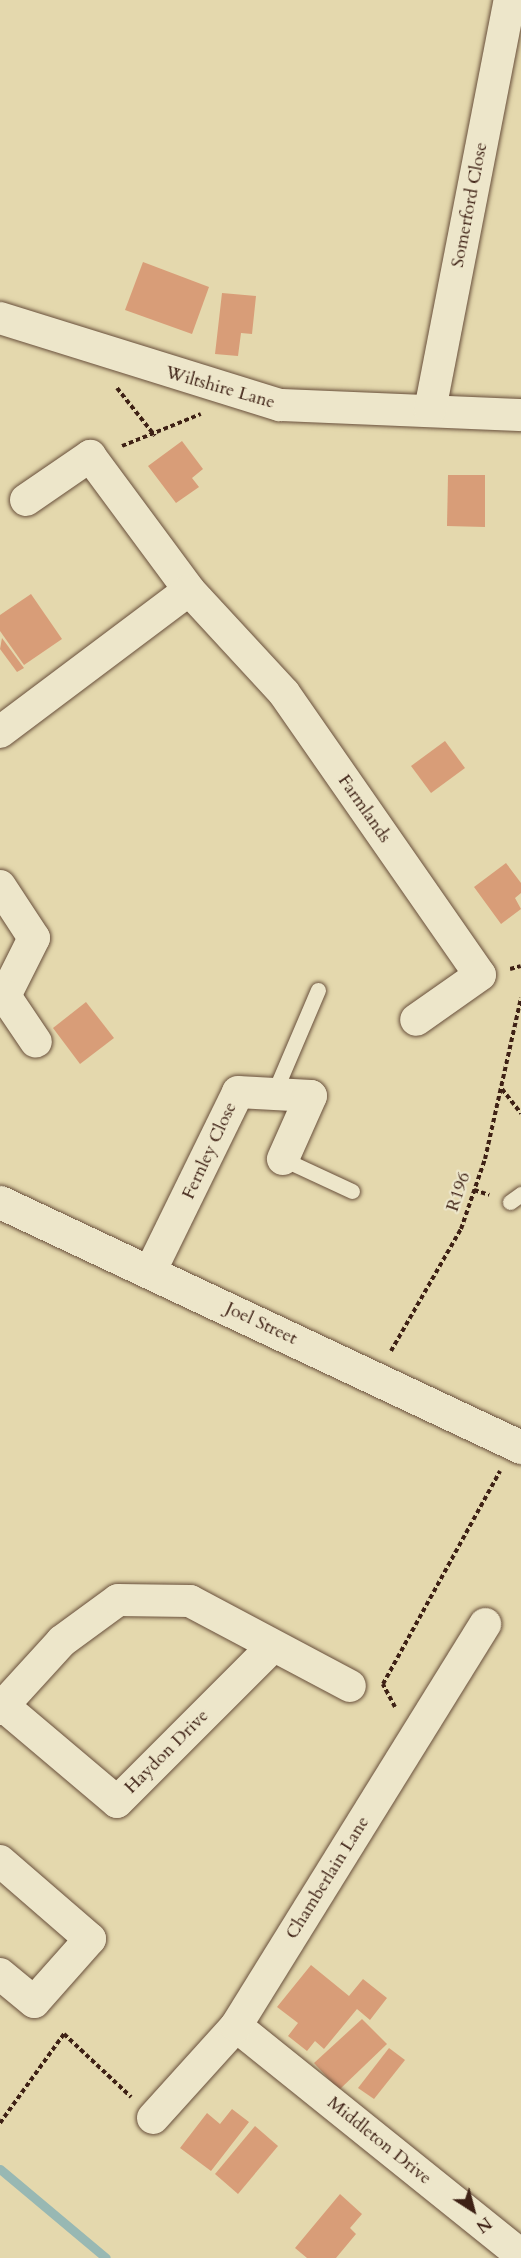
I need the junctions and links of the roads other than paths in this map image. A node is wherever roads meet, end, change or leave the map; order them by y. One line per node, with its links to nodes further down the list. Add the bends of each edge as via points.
1 (510, 0): 3 (street, Somerford Close)
2 (0, 318): 3 (street, Wiltshire Lane, via 84,348 280,405)
3 (430, 410): 4 (street, Wiltshire Lane)
4 (521, 415)
5 (26, 500): 6 (street, Farmlands, via 90,456)
6 (189, 590): 7 (street); 10 (street, Farmlands, via 284,693 480,975)
7 (0, 732)
8 (0, 886): 11 (street, via 34,938 5,996)
9 (318, 990): 12 (lane)
10 (416, 1020)
11 (36, 1042)
12 (274, 1094): 13 (street, Fernley Close, via 311,1096); 16 (street, Fernley Close, via 238,1092)
13 (283, 1159): 14 (lane)
14 (352, 1191)
15 (0, 1202): 16 (main road, Joel Street)
16 (150, 1272): 17 (main road, Joel Street)
17 (518, 1446)
18 (485, 1624): 24 (street, Chamberlain Lane)
19 (272, 1647): 20 (street, Haydon Drive); 21 (street, Haydon Drive, via 189,1601 118,1600 62,1641); 21 (street, Haydon Drive, via 117,1802)
20 (350, 1686)
21 (1, 1706)
22 (0, 1861): 23 (street, via 90,1939 34,2002)
23 (0, 1974)
24 (236, 2026): 25 (street, Chamberlain Lane); 26 (street, Middleton Drive)
25 (153, 2118)
26 (521, 2255)

